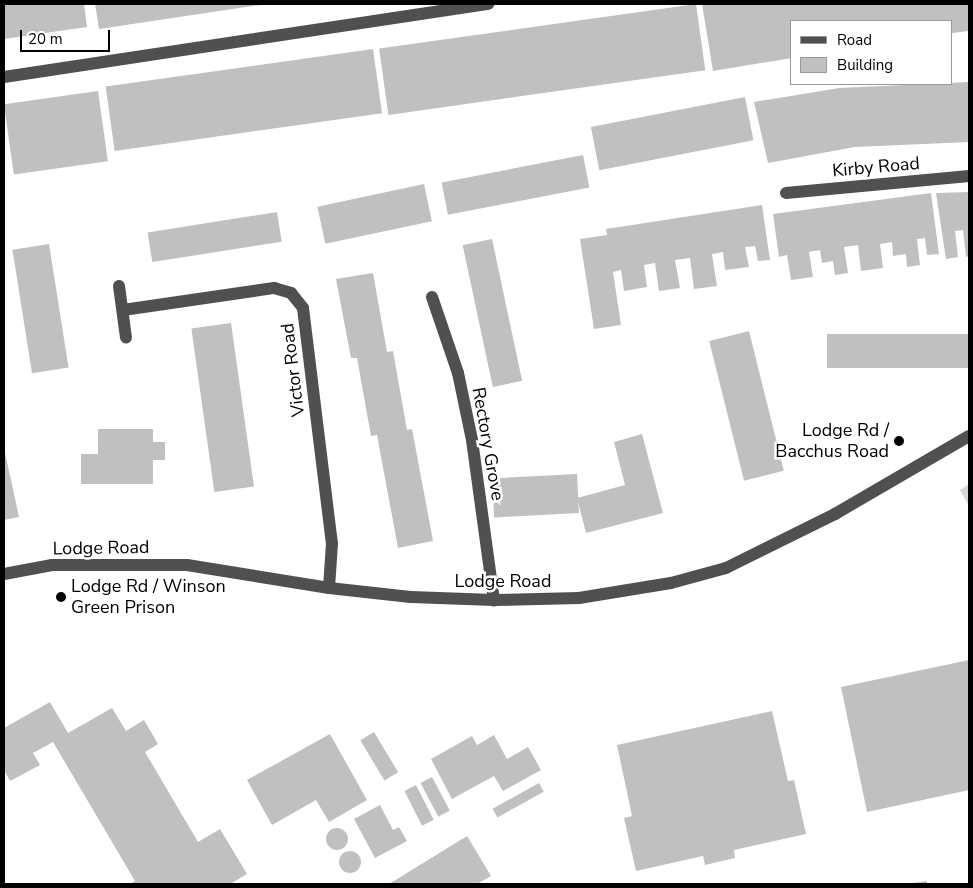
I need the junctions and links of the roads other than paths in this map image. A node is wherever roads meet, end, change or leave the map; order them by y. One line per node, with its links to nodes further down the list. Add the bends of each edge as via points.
1 (489, 4): 2 (street)
2 (4, 76)
3 (969, 176): 4 (street, Kirby Road)
4 (786, 193)
5 (119, 286): 7 (street)
6 (432, 297): 12 (street, Rectory Grove, via 458,373 470,432)
7 (123, 310): 8 (street); 11 (street, Victor Road, via 274,288 291,293 304,308 332,542)
8 (126, 338)
9 (969, 436): 12 (street, Lodge Road, via 835,514 726,568 671,583 579,598)
10 (4, 574): 11 (street, Lodge Road, via 52,565 187,565)
11 (329, 588): 12 (street, Lodge Road, via 411,597)
12 (494, 600)

